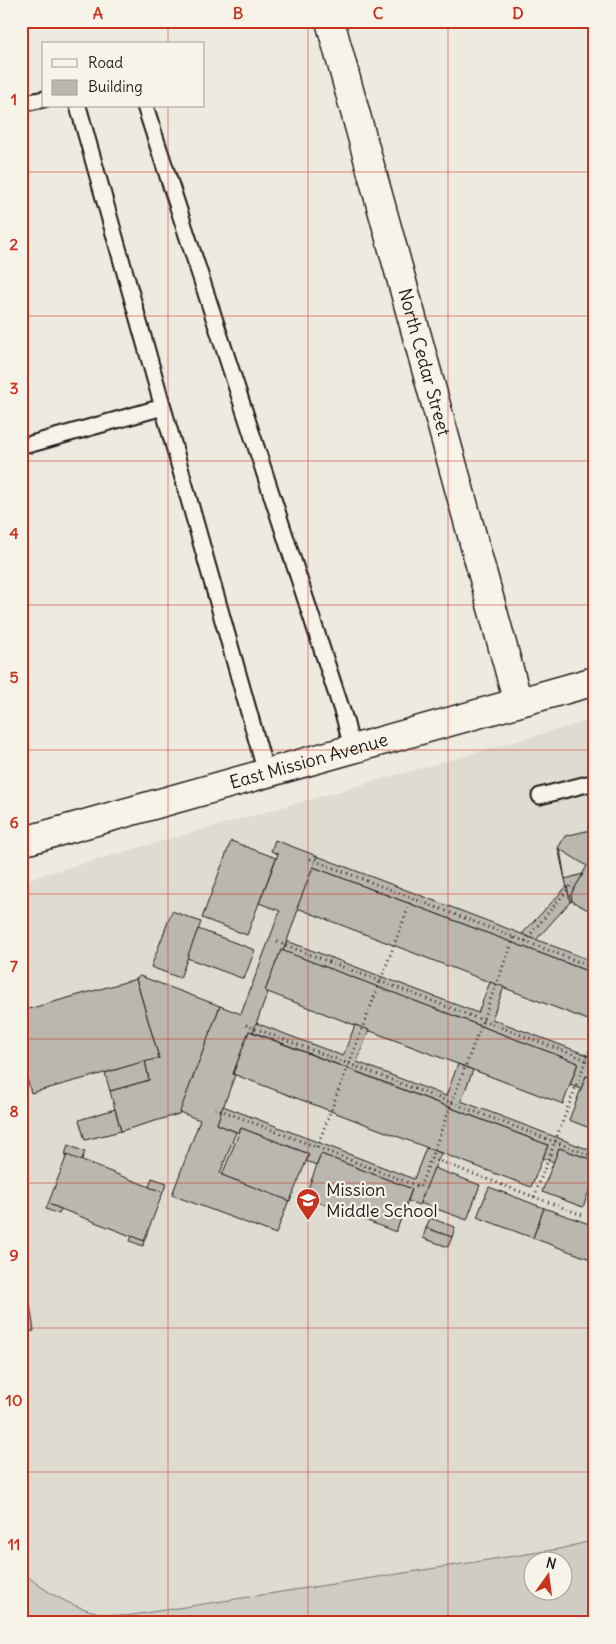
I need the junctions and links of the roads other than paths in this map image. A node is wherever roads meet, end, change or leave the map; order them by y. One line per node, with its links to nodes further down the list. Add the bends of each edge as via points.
1 (330, 21): 9 (street, North Cedar Street)
2 (42, 99): 3 (lane)
3 (21, 104)
4 (79, 108): 6 (lane)
5 (146, 108): 10 (lane)
6 (163, 407): 7 (lane); 11 (lane)
7 (31, 444)
8 (595, 681): 9 (street, East Mission Avenue)
9 (518, 702): 10 (street, East Mission Avenue)
10 (352, 749): 11 (street, East Mission Avenue)
11 (266, 773): 14 (street, East Mission Avenue)
12 (595, 782): 13 (lane)
13 (540, 796)
14 (21, 842)

